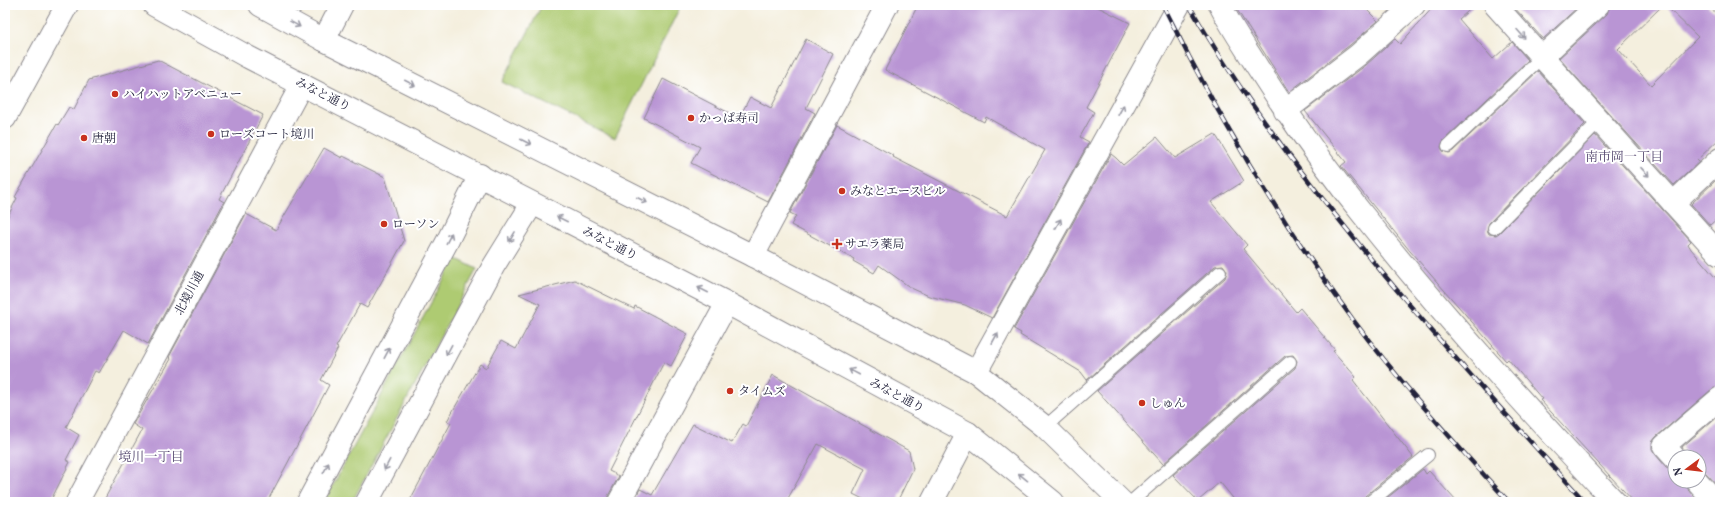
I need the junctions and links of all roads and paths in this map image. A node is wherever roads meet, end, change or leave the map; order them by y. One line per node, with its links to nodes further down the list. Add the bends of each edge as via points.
1 (67, 5): 15 (main road)
2 (154, 5): 13 (main road, みなと通り)
3 (260, 5): 11 (main road, one-way to 11)
4 (342, 5): 11 (main road)
5 (887, 5): 24 (main road)
6 (1179, 5): 28 (main road, one-way to 6)
7 (1220, 5): 14 (main road)
8 (1414, 5): 14 (main road, via 1358,55)
9 (1495, 5): 12 (main road, one-way to 12)
10 (1598, 5): 12 (main road)
11 (324, 40): 24 (main road, one-way to 24)
12 (1542, 57): 16 (main road); 17 (lane)
13 (302, 84): 19 (main road, みなと通り); 35 (main road, 北境川通)
14 (1285, 111): 44 (main road, via 1331,175 1406,269 1510,389)
15 (5, 118)
16 (1599, 121): 20 (main road, one-way to 20); 22 (lane)
17 (1448, 146)
18 (1720, 159): 20 (main road)
19 (480, 175): 21 (main road, みなと通り); 36 (main road, one-way to 19)
20 (1673, 203): 23 (main road)
21 (532, 204): 26 (main road, みなと通り, one-way to 21); 37 (main road, one-way to 37, via 493,268)
22 (1494, 228)
23 (1720, 255)
24 (753, 256): 28 (main road)
25 (1220, 272): 30 (lane)
26 (727, 303): 31 (main road, みなと通り, one-way to 26); 38 (main road)
27 (1290, 362): 42 (lane)
28 (976, 372): 30 (main road)
29 (1720, 398): 32 (main road, via 1664,446)
30 (1045, 427): 41 (main road)
31 (968, 433): 39 (main road); 40 (main road, みなと通り, one-way to 31)
32 (1667, 449)
33 (1428, 455): 43 (lane)
34 (1704, 489): 45 (main road)
35 (76, 502)
36 (308, 502)
37 (367, 502)
38 (619, 502)
39 (932, 502)
40 (1053, 502)
41 (1122, 502)
42 (1131, 502)
43 (1370, 502)
44 (1615, 502)
45 (1716, 502)

